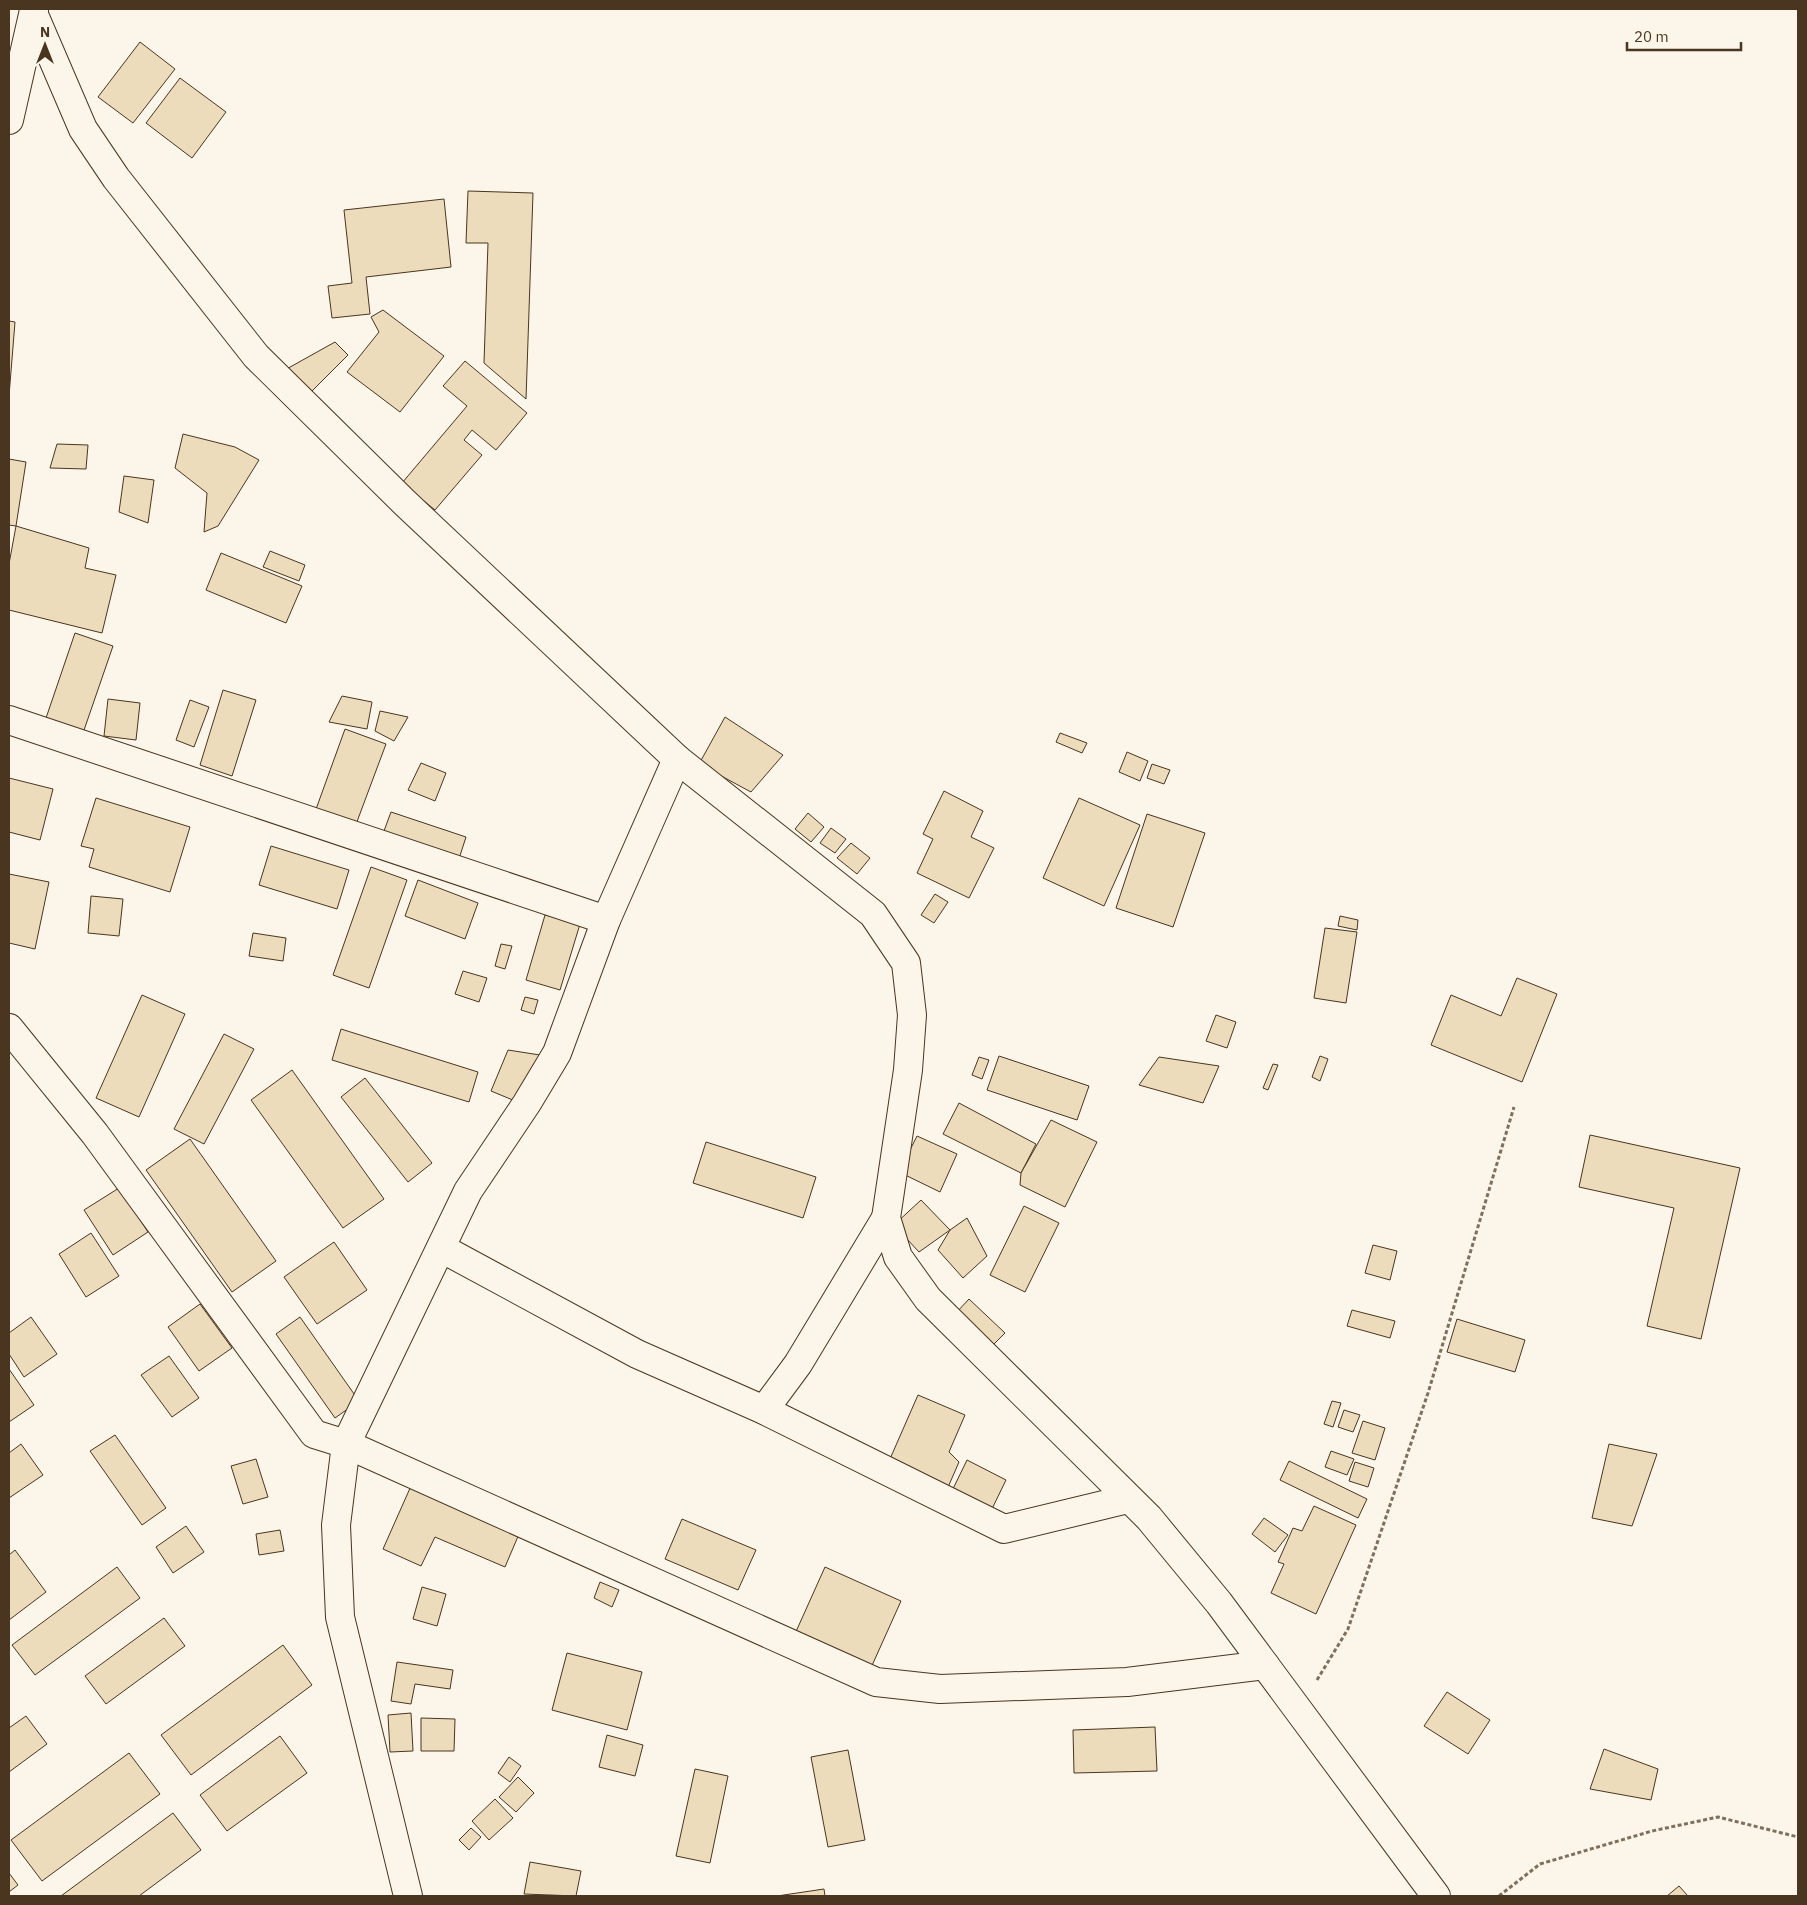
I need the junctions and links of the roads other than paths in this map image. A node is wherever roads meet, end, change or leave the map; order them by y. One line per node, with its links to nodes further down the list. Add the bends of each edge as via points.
1 (34, 12): 2 (street); 4 (street, via 83,129 116,178 256,356 404,502)
2 (9, 120)
3 (9, 720): 5 (street)
4 (677, 759): 5 (street); 7 (street, via 873,914 906,963 912,1015 908,1070)
5 (606, 920): 8 (street, via 557,1054 468,1191)
6 (9, 1028): 10 (street, via 95,1134 314,1434)
7 (886, 1218): 9 (street, via 798,1364); 11 (street, via 898,1257 928,1299)
8 (441, 1248): 9 (street, via 637,1354); 10 (street)
9 (764, 1410): 11 (street, via 1004,1529)
10 (346, 1444): 12 (street, via 876,1682 940,1689 1127,1682); 13 (street, via 336,1525 340,1617)
11 (1128, 1499): 12 (street, via 1149,1518)
12 (1265, 1665): 14 (street)
13 (408, 1896)
14 (1436, 1896)

